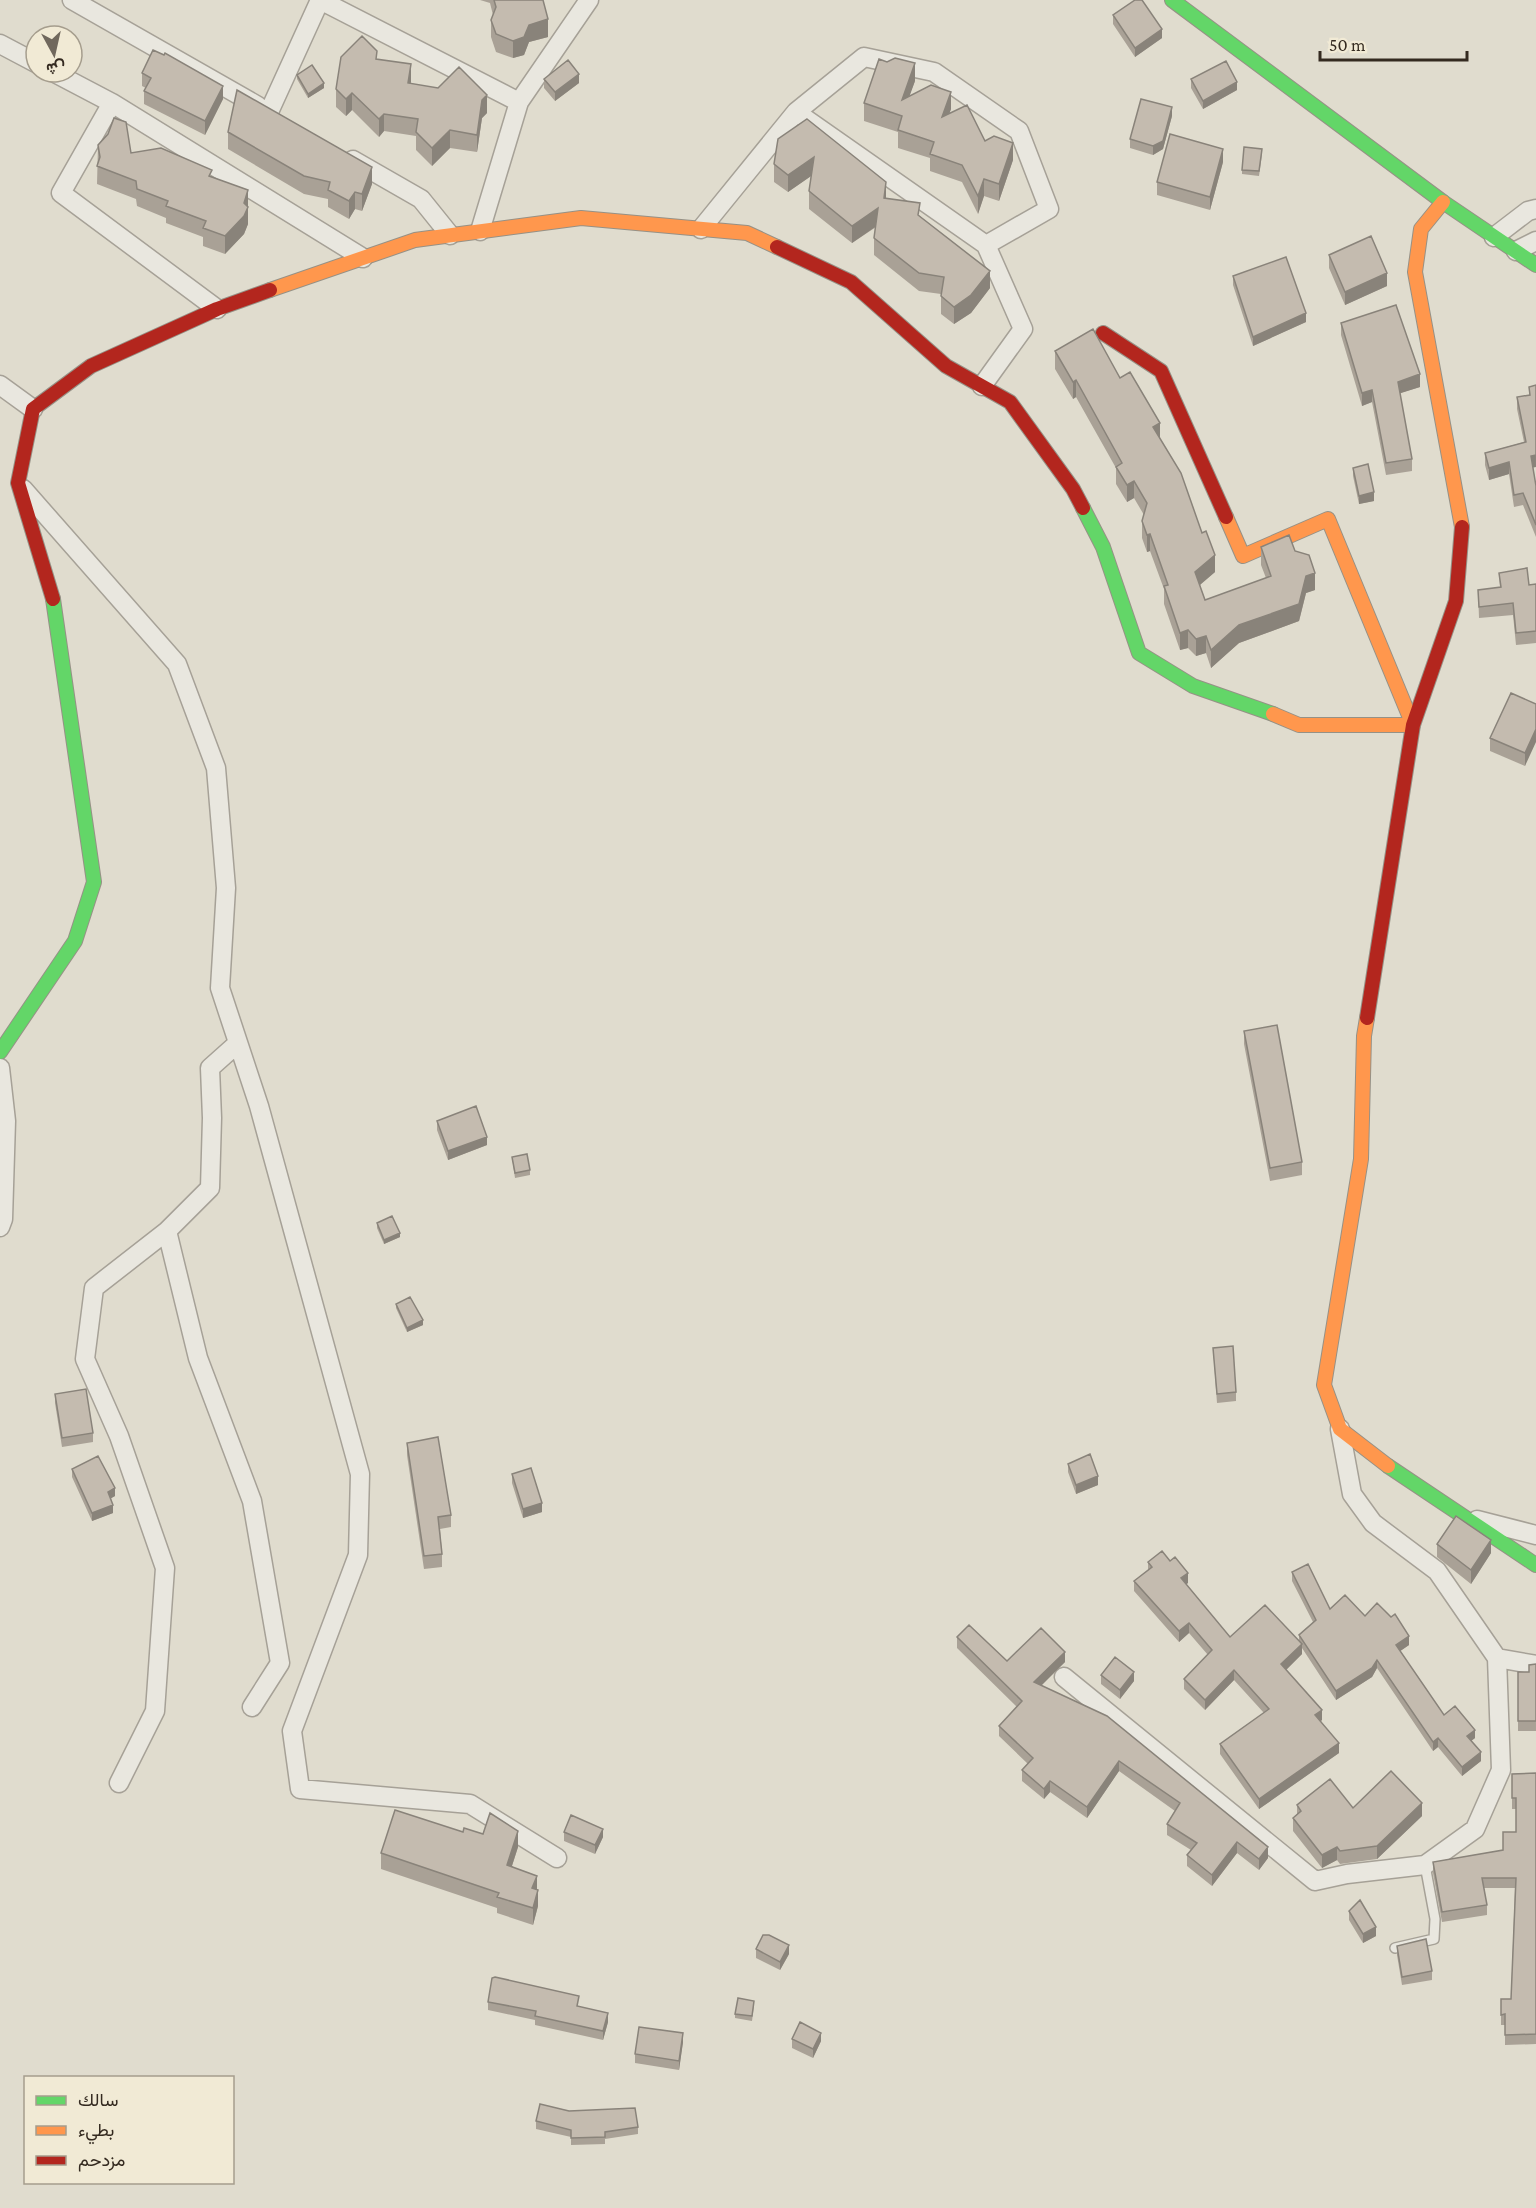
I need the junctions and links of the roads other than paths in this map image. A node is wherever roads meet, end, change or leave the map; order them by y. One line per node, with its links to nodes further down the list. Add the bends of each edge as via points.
1 (72, 0): 11 (street)
2 (320, 0): 8 (street); 11 (street)
3 (589, 0): 8 (street)
4 (1172, 0): 14 (street)
5 (0, 44): 6 (street)
6 (24, 57)
7 (76, 84): 9 (street)
8 (519, 102): 17 (street)
9 (112, 103): 23 (street); 25 (street, via 61,193)
10 (796, 111): 16 (street); 21 (street); 21 (street, via 864,57 934,72 1019,131 1049,209)
11 (269, 112): 12 (street)
12 (289, 124)
13 (340, 153): 18 (street, via 420,199)
14 (1443, 202): 19 (street); 31 (street, via 1421,229 1415,272 1462,527 1456,602)
15 (1536, 209): 19 (street)
16 (701, 229): 17 (street, via 581,218); 28 (street, via 747,233 851,282 946,366)
17 (480, 231): 18 (street)
18 (450, 235): 23 (street, via 415,240)
19 (1494, 237): 22 (street)
20 (1536, 241): 22 (street)
21 (987, 244): 28 (street, via 1023,329)
22 (1516, 251): 24 (street)
23 (363, 258): 25 (street)
24 (1536, 265)
25 (217, 309): 29 (street, via 91,366)
26 (1103, 333): 31 (street, via 1161,370 1243,556 1328,519)
27 (0, 384): 29 (street)
28 (982, 386): 31 (street, via 1010,402 1073,489 1103,547 1139,653 1193,686 1299,725)
29 (33, 408): 30 (street)
30 (18, 483): 32 (street, via 177,664 216,768 226,888 220,988); 33 (street, via 54,601 94,882 75,941)
31 (1413, 725): 37 (street, via 1364,1036 1361,1159 1324,1385)
32 (238, 1043): 36 (street, via 210,1068 210,1188); 46 (street, via 259,1106 360,1474 358,1555 292,1731 300,1789 470,1804)
33 (0, 1052)
34 (0, 1068): 35 (street, via 6,1121)
35 (0, 1227)
36 (167, 1231): 44 (street, via 198,1358 254,1513 280,1663); 45 (street, via 94,1288 85,1359 119,1436 165,1568 155,1711)
37 (1340, 1428): 38 (street); 41 (street, via 1352,1494 1373,1523 1437,1571)
38 (1463, 1516): 39 (street); 40 (street)
39 (1536, 1534)
40 (1536, 1565)
41 (1497, 1658): 42 (street); 47 (street, via 1501,1770 1475,1829)
42 (1536, 1665)
43 (1064, 1677): 47 (street, via 1316,1881)
44 (252, 1707)
45 (119, 1783)
46 (557, 1858)
47 (1425, 1865): 48 (lane, via 1435,1919 1434,1939)
48 (1395, 1948)

